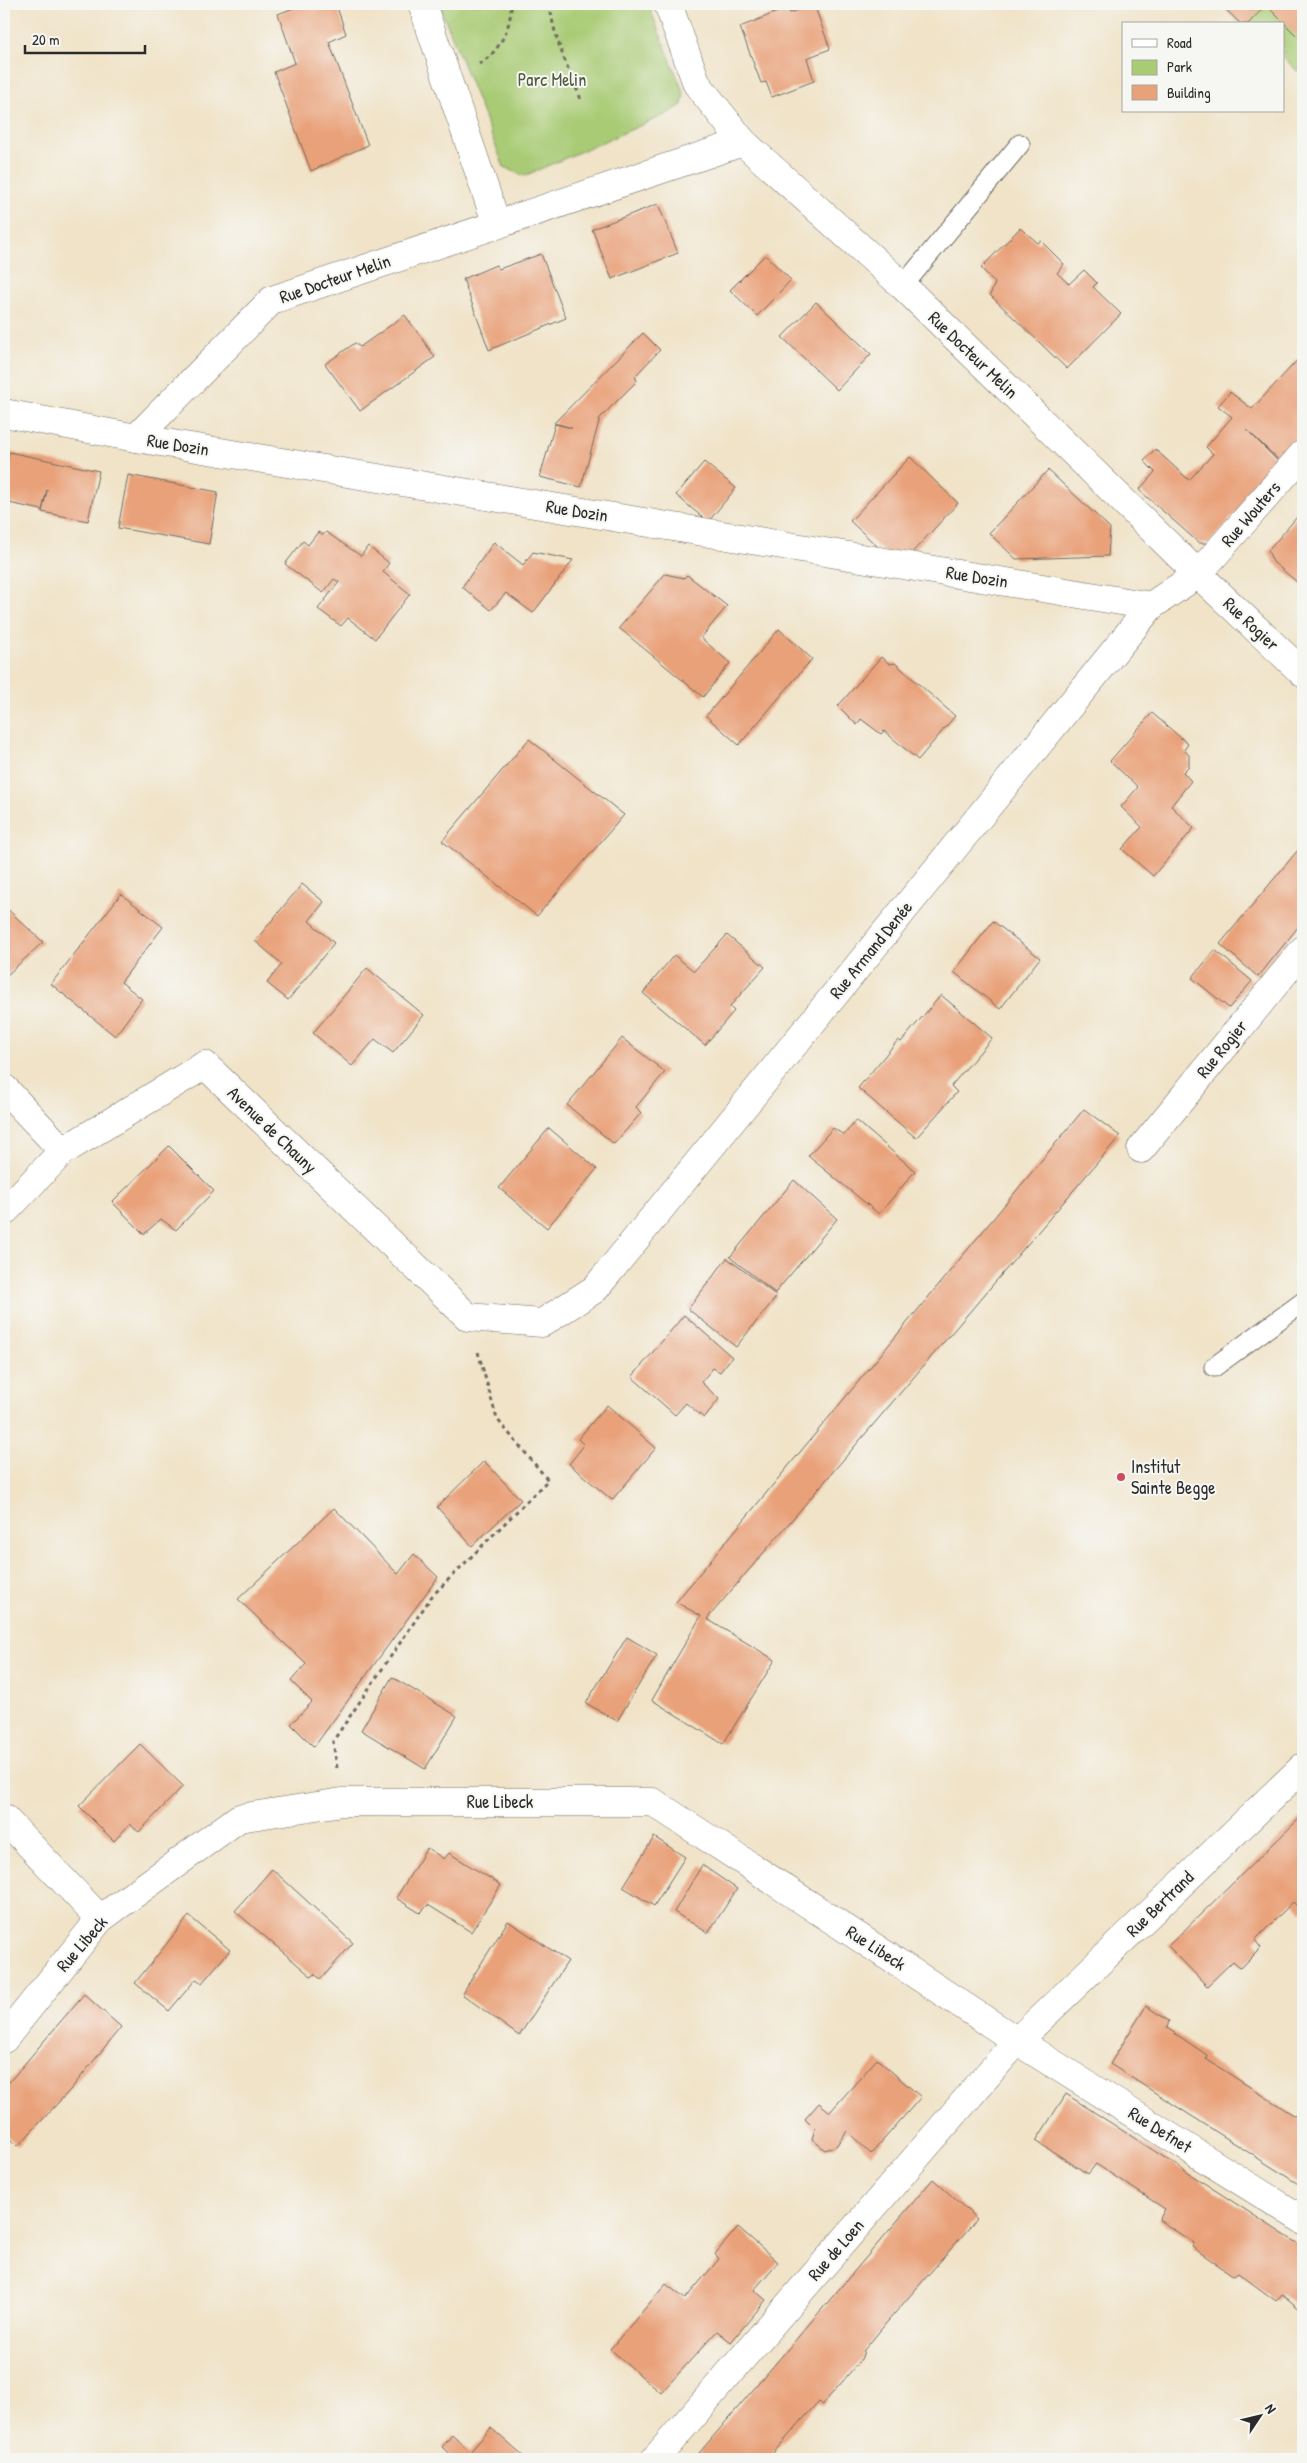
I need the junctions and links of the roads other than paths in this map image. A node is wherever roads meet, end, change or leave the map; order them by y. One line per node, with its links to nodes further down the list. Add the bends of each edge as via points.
1 (422, 4): 5 (street)
2 (668, 4): 3 (street, Rue Docteur Melin, via 697,84)
3 (743, 142): 5 (street, Rue Docteur Melin); 6 (street, Rue Docteur Melin)
4 (1020, 144): 6 (lane)
5 (497, 224): 8 (street, Rue Docteur Melin, via 272,300)
6 (903, 286): 10 (street, Rue Docteur Melin)
7 (4, 413): 8 (street, Rue Dozin)
8 (136, 438): 11 (street, Rue Dozin)
9 (1303, 454): 10 (street, Rue Wouters)
10 (1198, 574): 11 (street, Rue Armand Denée); 12 (street, Rue Rogier)
11 (1151, 606): 19 (street, Rue Armand Denée, via 595,1289 542,1322)
12 (1303, 673)
13 (1303, 950): 15 (street, Rue Rogier)
14 (4, 1088): 16 (street)
15 (1141, 1149)
16 (63, 1151): 17 (street); 19 (street, Avenue de Chauny, via 205,1065)
17 (4, 1212)
18 (1303, 1302): 20 (lane)
19 (468, 1318)
20 (1214, 1367)
21 (1303, 1767): 25 (street, Rue Bertrand)
22 (4, 1818): 23 (street)
23 (100, 1919): 24 (street, Rue Libeck); 25 (street, Rue Libeck, via 239,1818 342,1802 653,1802)
24 (4, 2040)
25 (1017, 2041): 26 (street, Rue Defnet); 27 (street, Rue de Loen)
26 (1303, 2220)
27 (655, 2459)

